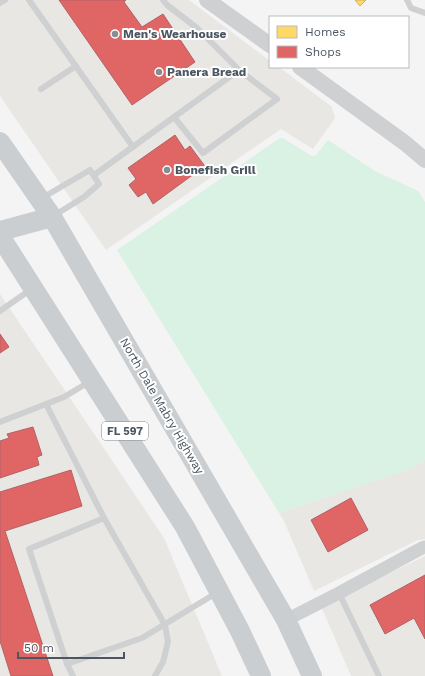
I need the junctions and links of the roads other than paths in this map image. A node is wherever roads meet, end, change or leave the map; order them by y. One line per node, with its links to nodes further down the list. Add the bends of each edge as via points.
1 (5, 0): 6 (lane)
2 (29, 0): 9 (lane)
3 (163, 0): 11 (lane, via 197,28)
4 (207, 0): 8 (street)
5 (407, 0): 7 (lane, via 411,8)
6 (0, 3)
7 (425, 13)
8 (269, 44)
9 (76, 66): 12 (lane); 15 (lane)
10 (301, 68): 16 (street, via 405,142)
11 (239, 70): 13 (lane); 13 (lane, via 277,99 203,154)
12 (42, 89)
13 (174, 117): 15 (lane)
14 (0, 142): 18 (main road, North Dale Mabry Highway)
15 (133, 147): 17 (lane)
16 (425, 160)
17 (94, 175): 18 (lane, via 90,170); 19 (lane, via 99,184 84,197)
18 (40, 200): 19 (main road, North Dale Mabry Highway); 20 (main road)
19 (52, 217): 20 (main road); 31 (main road, North Dale Mabry Highway)
20 (0, 231)
21 (0, 236): 22 (main road, FL 597)
22 (33, 288): 23 (lane); 24 (main road, FL 597)
23 (0, 311)
24 (92, 380): 25 (lane, via 64,397); 29 (main road, FL 597, via 185,527)
25 (46, 404): 26 (lane); 27 (lane)
26 (0, 422)
27 (104, 518): 32 (lane); 33 (lane, via 29,549)
28 (425, 547): 30 (street)
29 (219, 592): 32 (lane); 36 (main road, FL 597)
30 (339, 593): 31 (street); 38 (lane)
31 (286, 620): 37 (main road, North Dale Mabry Highway)
32 (165, 625): 33 (lane, via 142,638); 35 (lane, via 168,642 163,662)
33 (67, 664): 34 (lane)
34 (73, 676)
35 (155, 676)
36 (261, 676)
37 (312, 676)
38 (379, 676)

